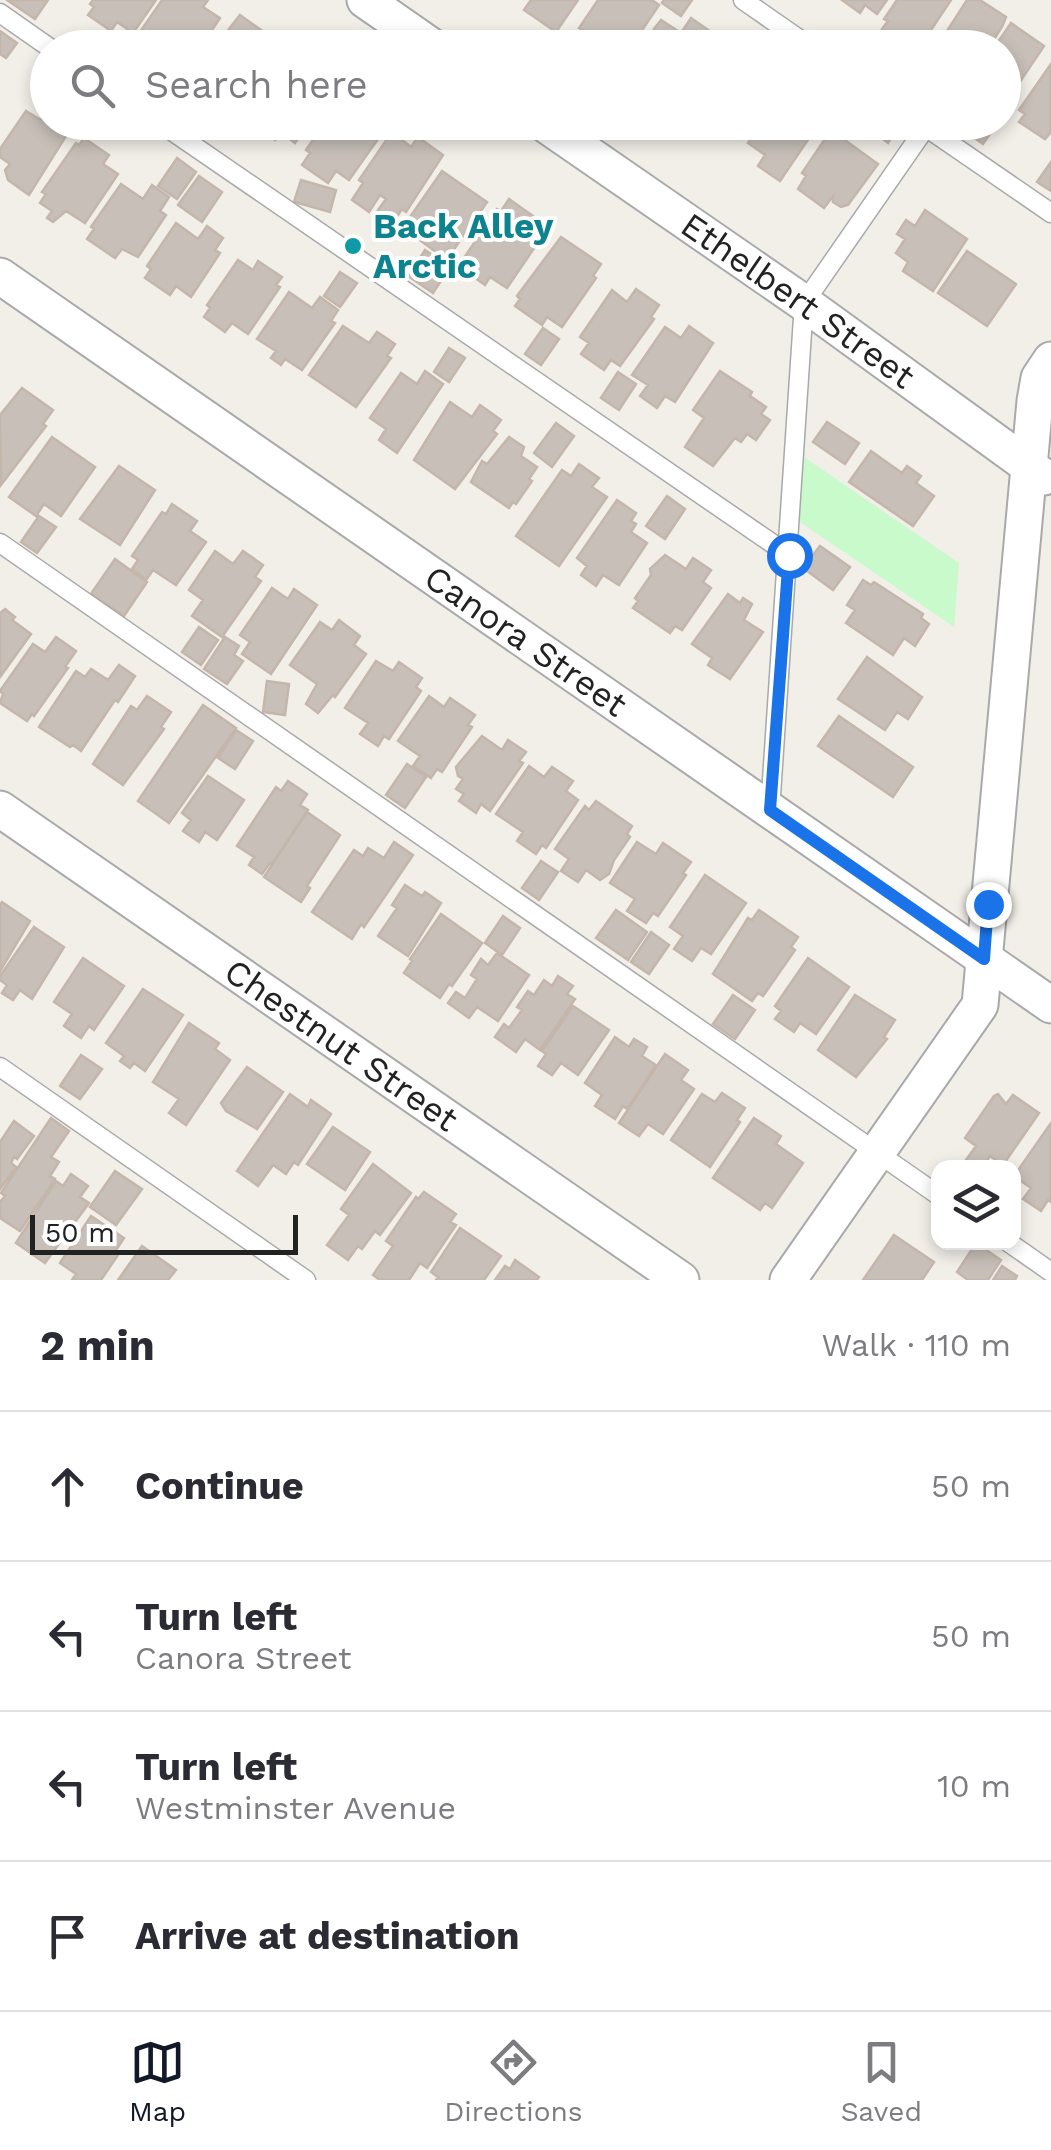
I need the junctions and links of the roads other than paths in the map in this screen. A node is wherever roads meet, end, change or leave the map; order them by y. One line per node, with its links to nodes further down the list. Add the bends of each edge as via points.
1 (365, 0): 4 (street)
2 (743, 0): 5 (lane)
3 (0, 13): 6 (lane)
4 (408, 30)
5 (786, 30)
6 (30, 34)
7 (185, 140): 17 (lane)
8 (568, 140): 13 (street, Ethelbert Street)
9 (913, 140): 13 (lane)
10 (945, 140): 11 (lane)
11 (1051, 213)
12 (0, 276): 19 (street, Canora Street)
13 (804, 303): 15 (street, Ethelbert Street); 17 (lane)
14 (1051, 360): 15 (street, via 1039,378)
15 (1040, 475): 20 (street)
16 (0, 543): 23 (lane)
17 (789, 555): 19 (lane)
18 (0, 809): 28 (street, Chestnut Street)
19 (770, 810): 20 (street, Canora Street)
20 (984, 959): 21 (street, Canora Street); 23 (street, via 980,1005)
21 (1051, 1006)
22 (0, 1067): 27 (lane)
23 (877, 1152): 24 (lane); 29 (street)
24 (931, 1189)
25 (1019, 1250): 26 (lane)
26 (1051, 1272)
27 (306, 1280)
28 (681, 1280)
29 (788, 1280)

